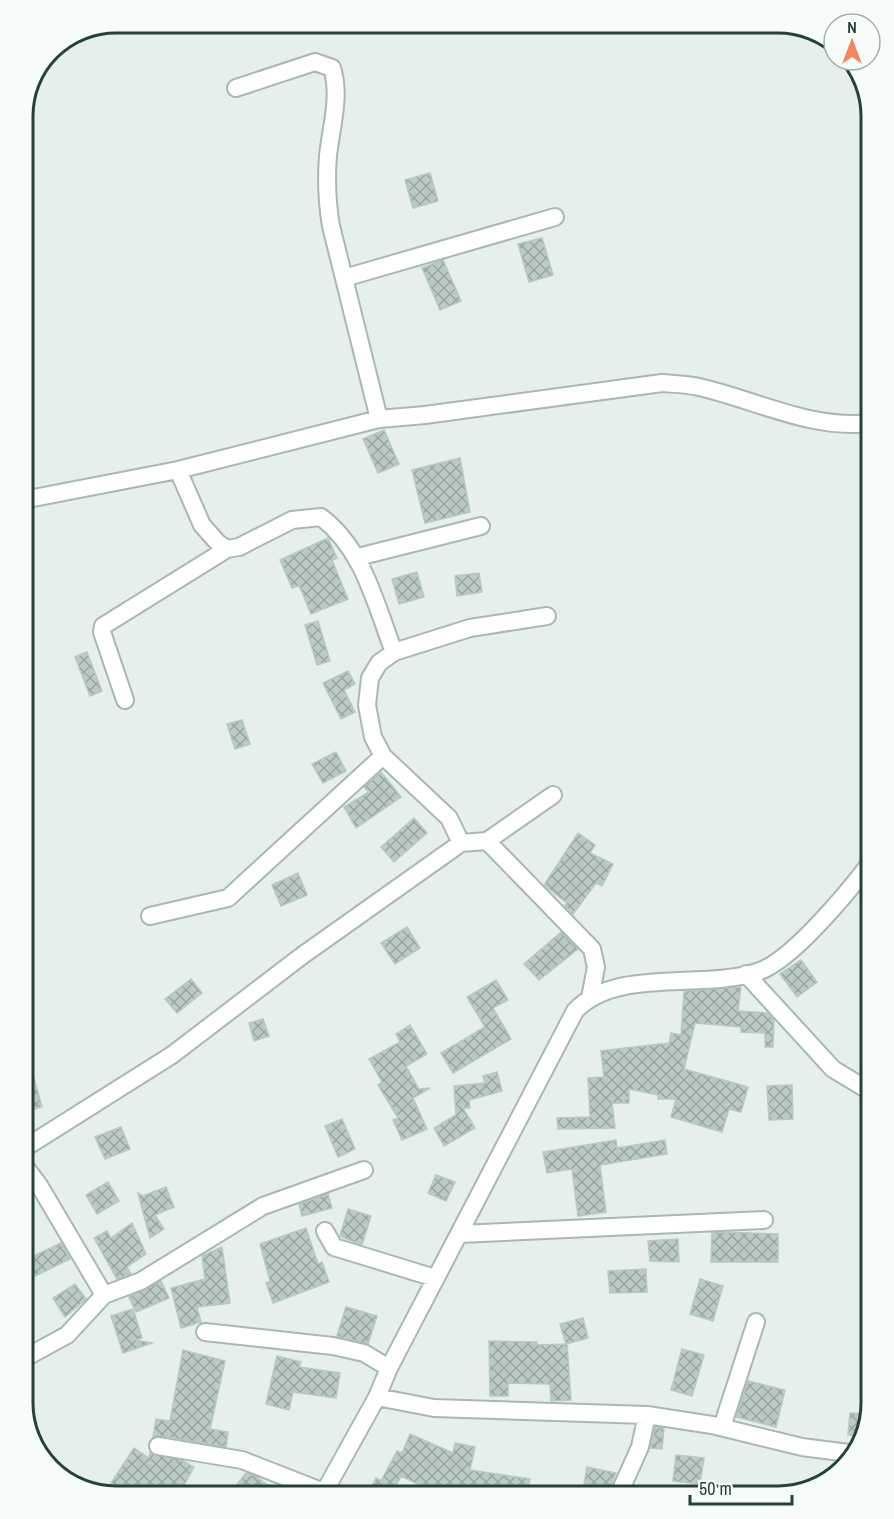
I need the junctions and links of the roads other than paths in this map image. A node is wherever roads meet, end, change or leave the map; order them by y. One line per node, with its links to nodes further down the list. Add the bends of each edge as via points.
1 (236, 88): 3 (street, via 315,62 332,68 338,85 326,196)
2 (555, 216): 3 (street)
3 (344, 278): 4 (street)
4 (379, 419): 5 (street, via 662,383 697,386 796,417); 6 (street)
5 (861, 424)
6 (178, 470): 7 (street); 9 (street, via 202,525)
7 (33, 498)
8 (481, 526): 10 (street)
9 (227, 549): 10 (street, via 310,516 321,517 334,526); 13 (street, via 103,626)
10 (358, 557): 12 (street)
11 (547, 616): 12 (street, via 470,628)
12 (394, 652): 14 (street, via 379,663 369,678 369,716 373,737)
13 (124, 700)
14 (383, 756): 17 (street, via 449,818); 19 (street, via 228,898)
15 (553, 795): 16 (street)
16 (487, 841): 17 (street); 21 (street, via 592,949 596,967)
17 (461, 843): 23 (street, via 303,955 172,1055)
18 (861, 876): 20 (street, via 794,946 762,970)
19 (150, 916)
20 (746, 974): 21 (street, via 620,987); 22 (street, via 833,1069)
21 (590, 998): 28 (street, via 575,1011)
22 (861, 1086)
23 (33, 1142)
24 (364, 1170): 30 (street, via 263,1206 141,1281)
25 (33, 1178): 30 (street)
26 (764, 1220): 28 (street)
27 (325, 1231): 29 (street, via 334,1247)
28 (459, 1234): 29 (street)
29 (435, 1278): 34 (street)
30 (104, 1295): 33 (street, via 67,1335)
31 (756, 1322): 37 (street)
32 (205, 1332): 34 (street, via 333,1346 364,1353)
33 (33, 1353)
34 (389, 1368): 35 (street)
35 (377, 1397): 36 (street, via 434,1408); 41 (street)
36 (647, 1415): 37 (street); 42 (street, via 640,1447)
37 (722, 1427): 39 (street, via 802,1447)
38 (158, 1446): 40 (street, via 242,1460)
39 (844, 1452)
40 (306, 1486)
41 (332, 1486)
42 (622, 1486)

